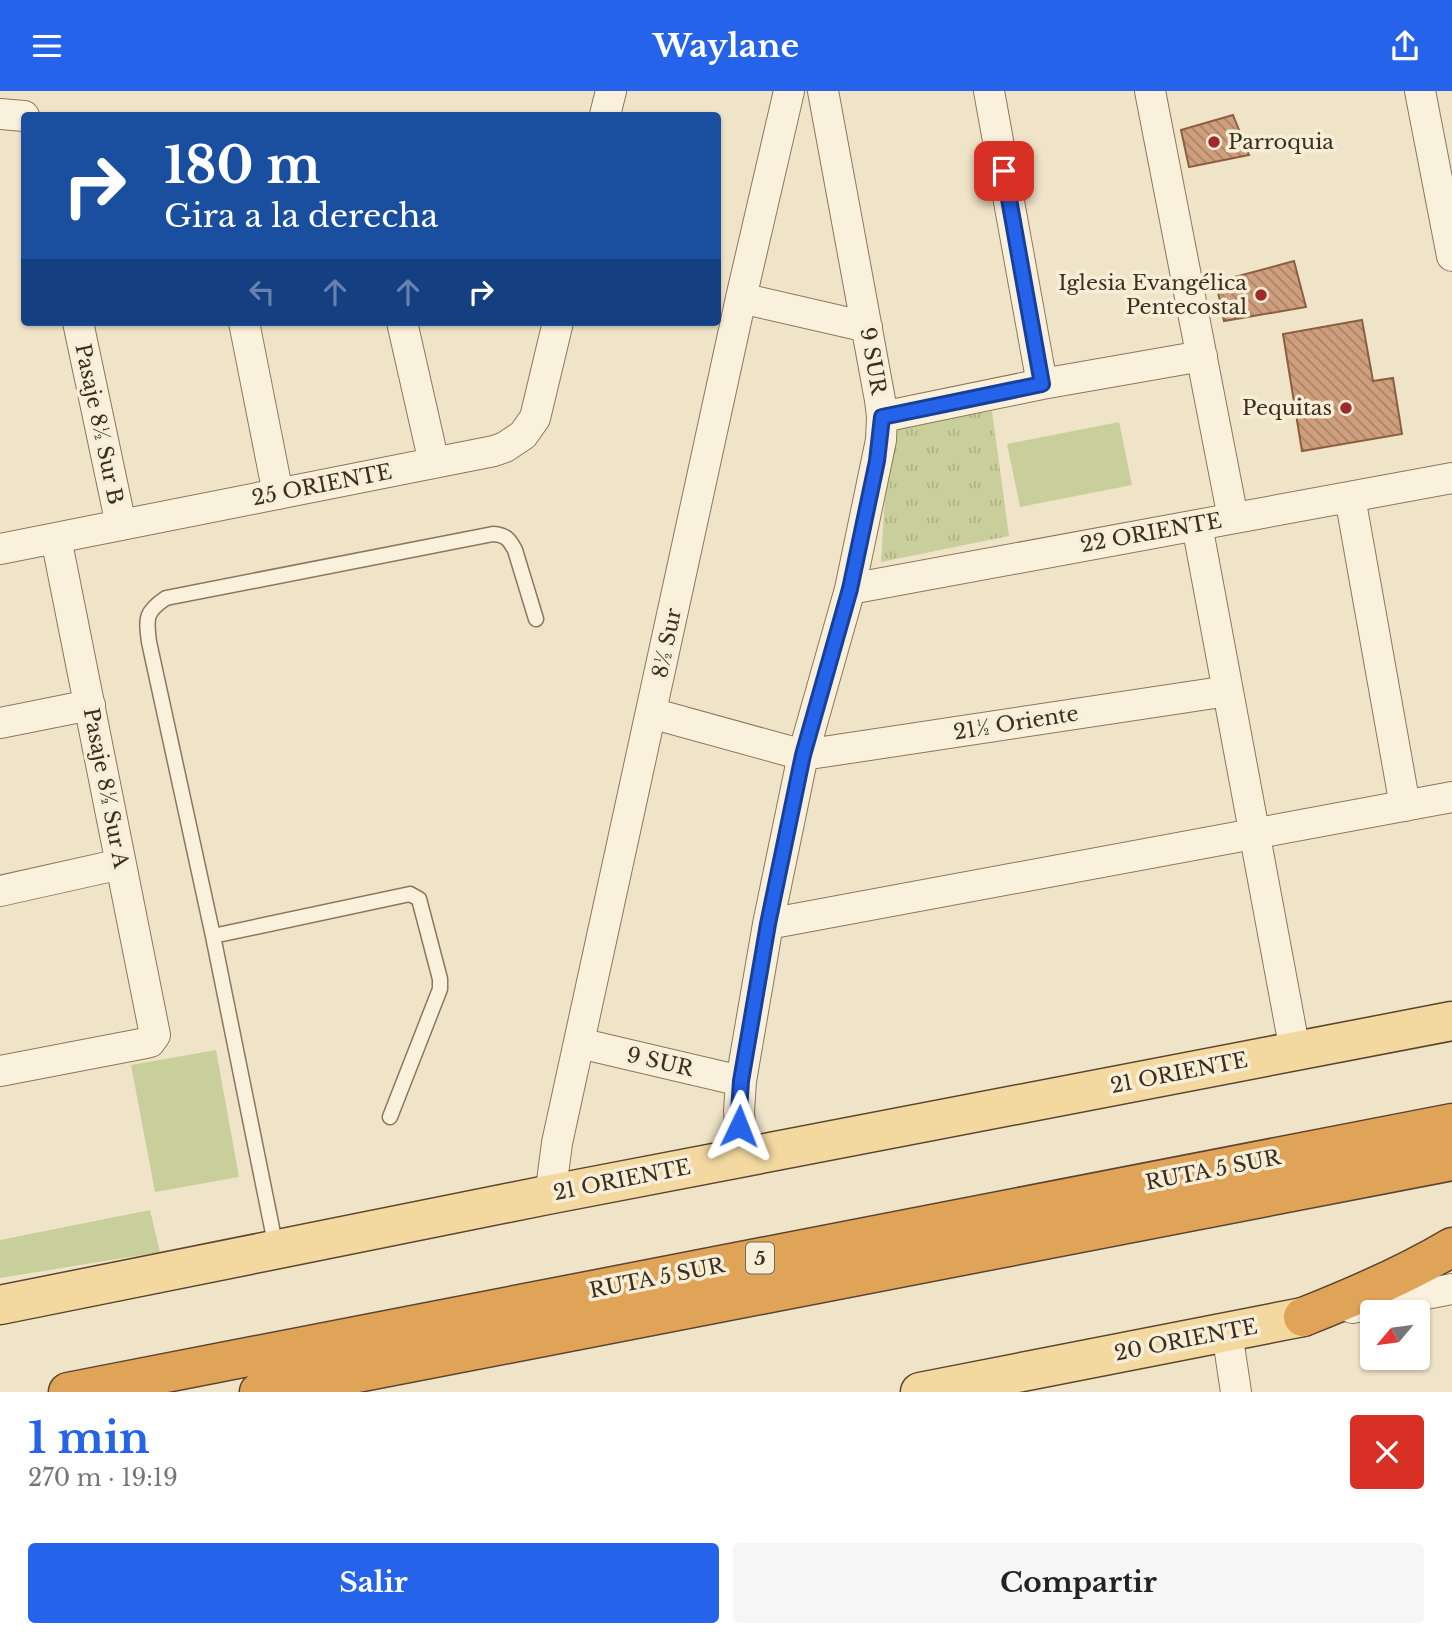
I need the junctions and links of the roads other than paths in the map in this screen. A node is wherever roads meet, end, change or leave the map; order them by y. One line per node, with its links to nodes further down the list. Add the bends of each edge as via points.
1 (611, 91): 7 (street)
2 (789, 91): 11 (street, 8½ Sur)
3 (823, 91): 16 (street, 9 SUR)
4 (989, 91): 18 (street)
5 (1150, 91): 17 (street)
6 (1420, 91): 10 (street)
7 (606, 112)
8 (0, 114): 9 (street)
9 (21, 116)
10 (1452, 255)
11 (741, 299): 16 (street); 33 (street, 8½ Sur)
12 (79, 326): 25 (street, Pasaje 8½ Sur B)
13 (245, 326): 22 (street)
14 (402, 326): 20 (street)
15 (557, 326): 20 (street, 25 ORIENTE, via 539,407 523,435 494,451)
16 (867, 327): 19 (street, 9 SUR)
17 (1202, 356): 18 (street); 24 (street)
18 (1042, 384): 19 (street)
19 (882, 417): 29 (street, 9 SUR)
20 (434, 463): 22 (street, 25 ORIENTE)
21 (1452, 478): 23 (street, 22 ORIENTE)
22 (278, 494): 25 (street, 25 ORIENTE)
23 (1350, 497): 24 (street, 22 ORIENTE); 37 (street)
24 (1234, 518): 26 (street, 22 ORIENTE)
25 (121, 525): 27 (street, 25 ORIENTE)
26 (1197, 525): 29 (street, 22 ORIENTE); 31 (street)
27 (57, 538): 28 (street, 25 ORIENTE); 32 (street, Pasaje 8½ Sur A)
28 (0, 549)
29 (850, 589): 35 (street, 9 SUR)
30 (536, 619): 42 (lane, via 515,550 502,535 493,534 166,598 155,606 146,620 149,642)
31 (1228, 691): 35 (street, 21½ Oriente); 38 (street)
32 (90, 705): 34 (street); 39 (street, Pasaje 8½ Sur A)
33 (652, 713): 35 (street); 44 (street, 8½ Sur)
34 (0, 723)
35 (803, 755): 41 (street, 9 SUR)
36 (1452, 797): 37 (street)
37 (1405, 806): 38 (street)
38 (1255, 835): 41 (street); 45 (street)
39 (121, 864): 40 (street); 46 (street, Pasaje 8½ Sur A, via 153,1039)
40 (0, 891)
41 (768, 924): 47 (street, 9 SUR)
42 (213, 936): 48 (lane, via 410,894 419,899 440,989); 54 (lane)
43 (1452, 1021): 45 (main road, 21 ORIENTE)
44 (579, 1043): 47 (street, 9 SUR); 52 (street, 8½ Sur)
45 (1295, 1051): 50 (main road, 21 ORIENTE)
46 (0, 1071)
47 (741, 1081): 50 (street, 9 SUR)
48 (390, 1117)
49 (1452, 1123): 59 (highway, RUTA 5 SUR / 5)
50 (742, 1158): 52 (main road, 21 ORIENTE)
51 (1452, 1161): 60 (highway, RUTA 5 SUR / 5)
52 (547, 1195): 54 (main road, 21 ORIENTE)
53 (1452, 1247): 57 (highway, via 1403,1274)
54 (276, 1249): 56 (main road, 21 ORIENTE)
55 (1452, 1289): 57 (street, 20 ORIENTE)
56 (0, 1305)
57 (1303, 1317): 58 (main road, 20 ORIENTE)
58 (1227, 1332): 61 (main road, 20 ORIENTE); 62 (street)
59 (68, 1392)
60 (259, 1392)
61 (920, 1392)
62 (1236, 1392)

